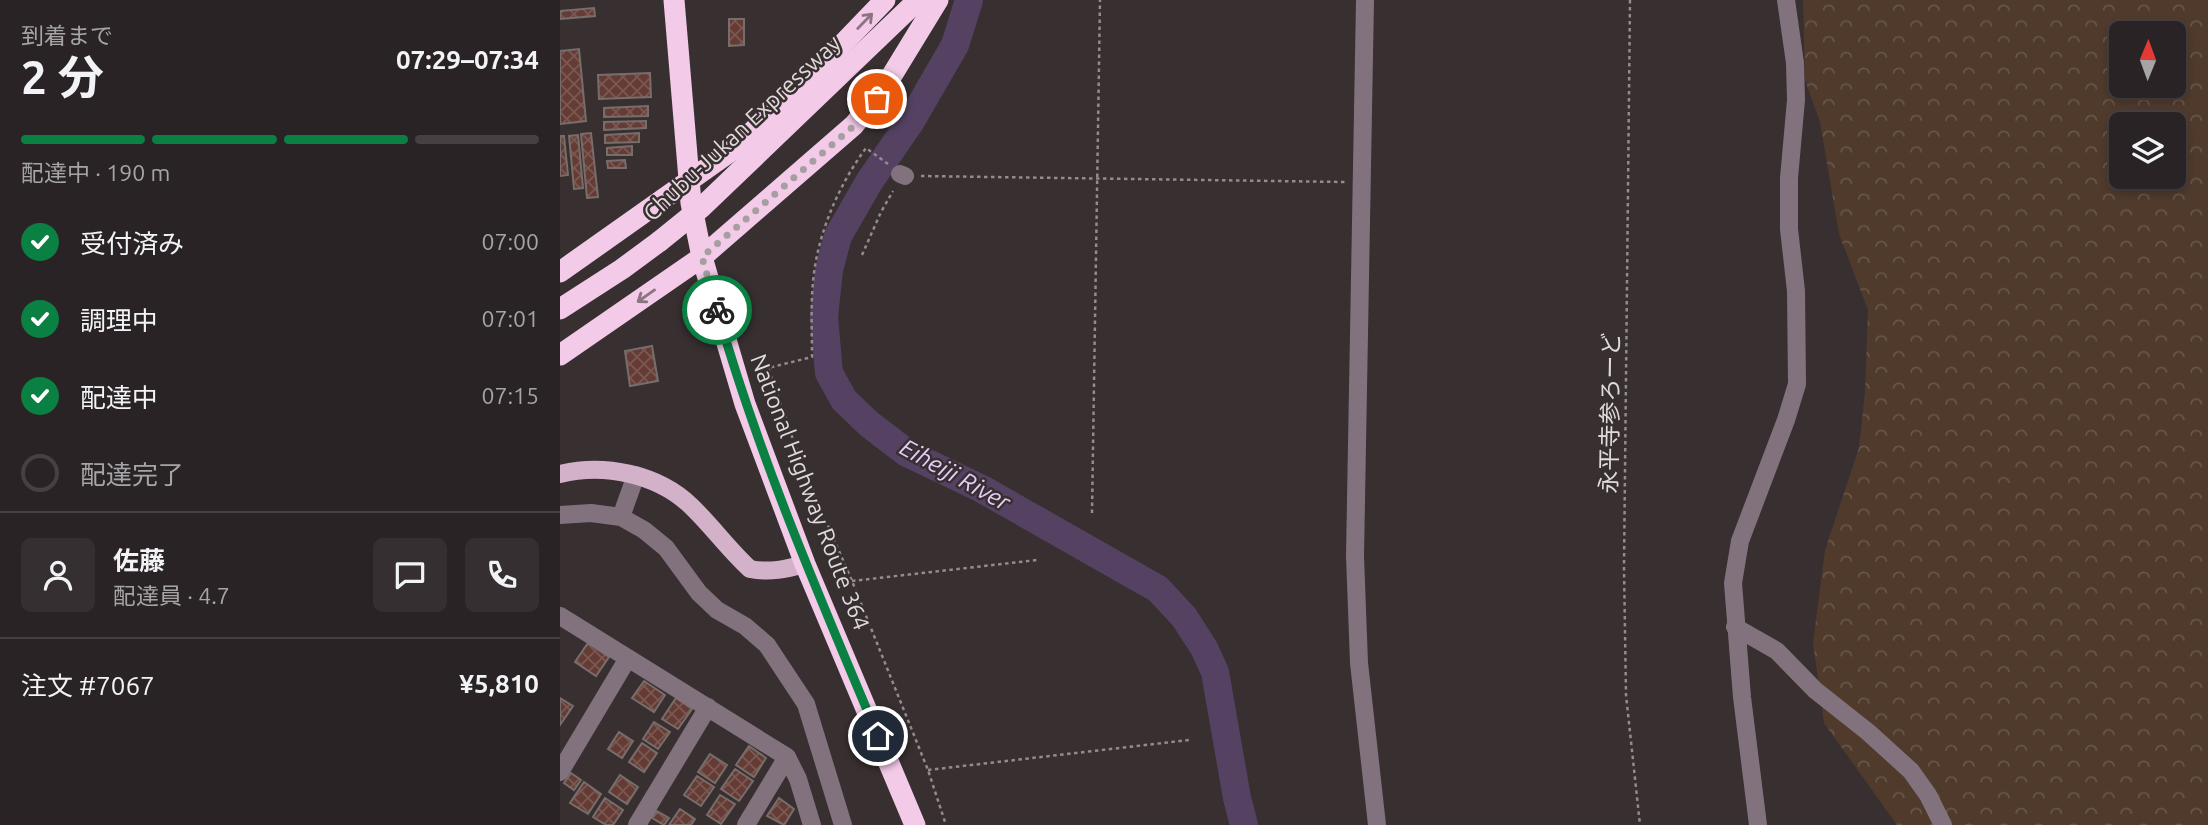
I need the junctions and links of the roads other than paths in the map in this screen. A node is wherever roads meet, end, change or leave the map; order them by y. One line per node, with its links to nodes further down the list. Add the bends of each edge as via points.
1 (674, 0): 7 (highway, National Highway Route 364)
2 (885, 0): 7 (highway, one-way to 2, via 733,149)
3 (918, 0): 10 (highway, Chubu-Jukan Expressway, bridge, via 702,206 622,269)
4 (938, 0): 8 (highway, via 886,85 855,125)
5 (1365, 0): 28 (street, via 1356,609)
6 (1786, 0): 18 (street, via 1795,63 1789,229 1796,291 1797,383 1740,541 1733,583)
7 (688, 181): 8 (highway, National Highway Route 364); 9 (highway)
8 (702, 257): 11 (highway, one-way to 11); 16 (highway, National Highway Route 364, via 746,404)
9 (560, 272)
10 (560, 309)
11 (560, 355)
12 (560, 474): 13 (main road, via 610,470)
13 (636, 475): 15 (street); 16 (main road, via 690,504 750,569 763,572)
14 (560, 515): 15 (street)
15 (621, 517): 26 (street, via 666,548 717,610 767,645 806,704)
16 (805, 564): 27 (highway, National Highway Route 364)
17 (560, 616): 19 (street)
18 (1735, 626): 29 (street); 30 (street, via 1777,651 1815,690 1911,771)
19 (628, 658): 20 (street); 22 (street)
20 (708, 708): 21 (street); 23 (street)
21 (787, 757): 24 (street); 25 (street)
22 (560, 772)
23 (636, 825)
24 (746, 825)
25 (812, 825)
26 (843, 825)
27 (915, 825)
28 (1377, 825)
29 (1758, 825)
30 (1943, 825)

